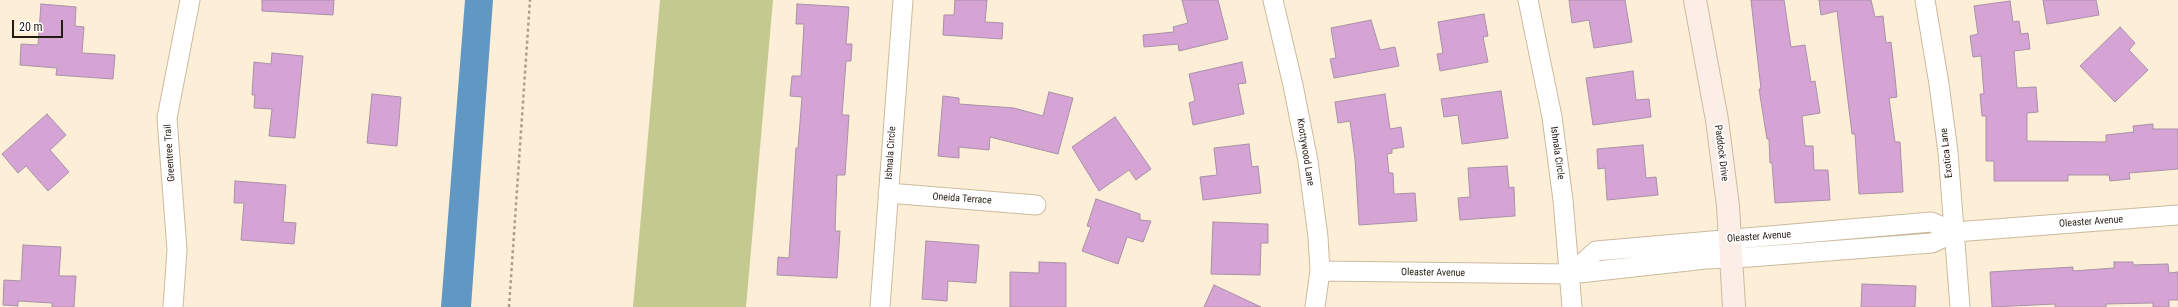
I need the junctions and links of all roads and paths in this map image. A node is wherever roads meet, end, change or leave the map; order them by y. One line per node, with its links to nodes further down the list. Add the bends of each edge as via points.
1 (190, 0): 15 (street, Greentree Trail, via 167,118 176,250)
2 (530, 0): 16 (path)
3 (903, 0): 8 (street, Ishnala Circle)
4 (1273, 0): 13 (street, Knottywood Lane, via 1294,85 1308,160)
5 (1528, 0): 14 (street, Ishnala Circle, via 1552,117)
6 (1695, 0): 12 (street, Paddock Drive, via 1717,120)
7 (1925, 0): 11 (street, Exotica Lane, via 1939,84)
8 (888, 193): 9 (street, Oneida Terrace); 17 (street, Ishnala Circle)
9 (1036, 205)
10 (2178, 215): 11 (street, Oleaster Avenue)
11 (1955, 232): 12 (street, Oleaster Avenue, via 1932,243); 21 (street, Exotica Lane)
12 (1730, 249): 14 (street, Oleaster Avenue, via 1706,259); 20 (street, Paddock Drive)
13 (1320, 271): 14 (street, Oleaster Avenue); 18 (street, Knottywood Lane)
14 (1570, 274): 19 (street, Ishnala Circle)
15 (173, 307)
16 (509, 307)
17 (880, 307)
18 (1315, 307)
19 (1572, 307)
20 (1734, 307)
21 (1960, 307)

